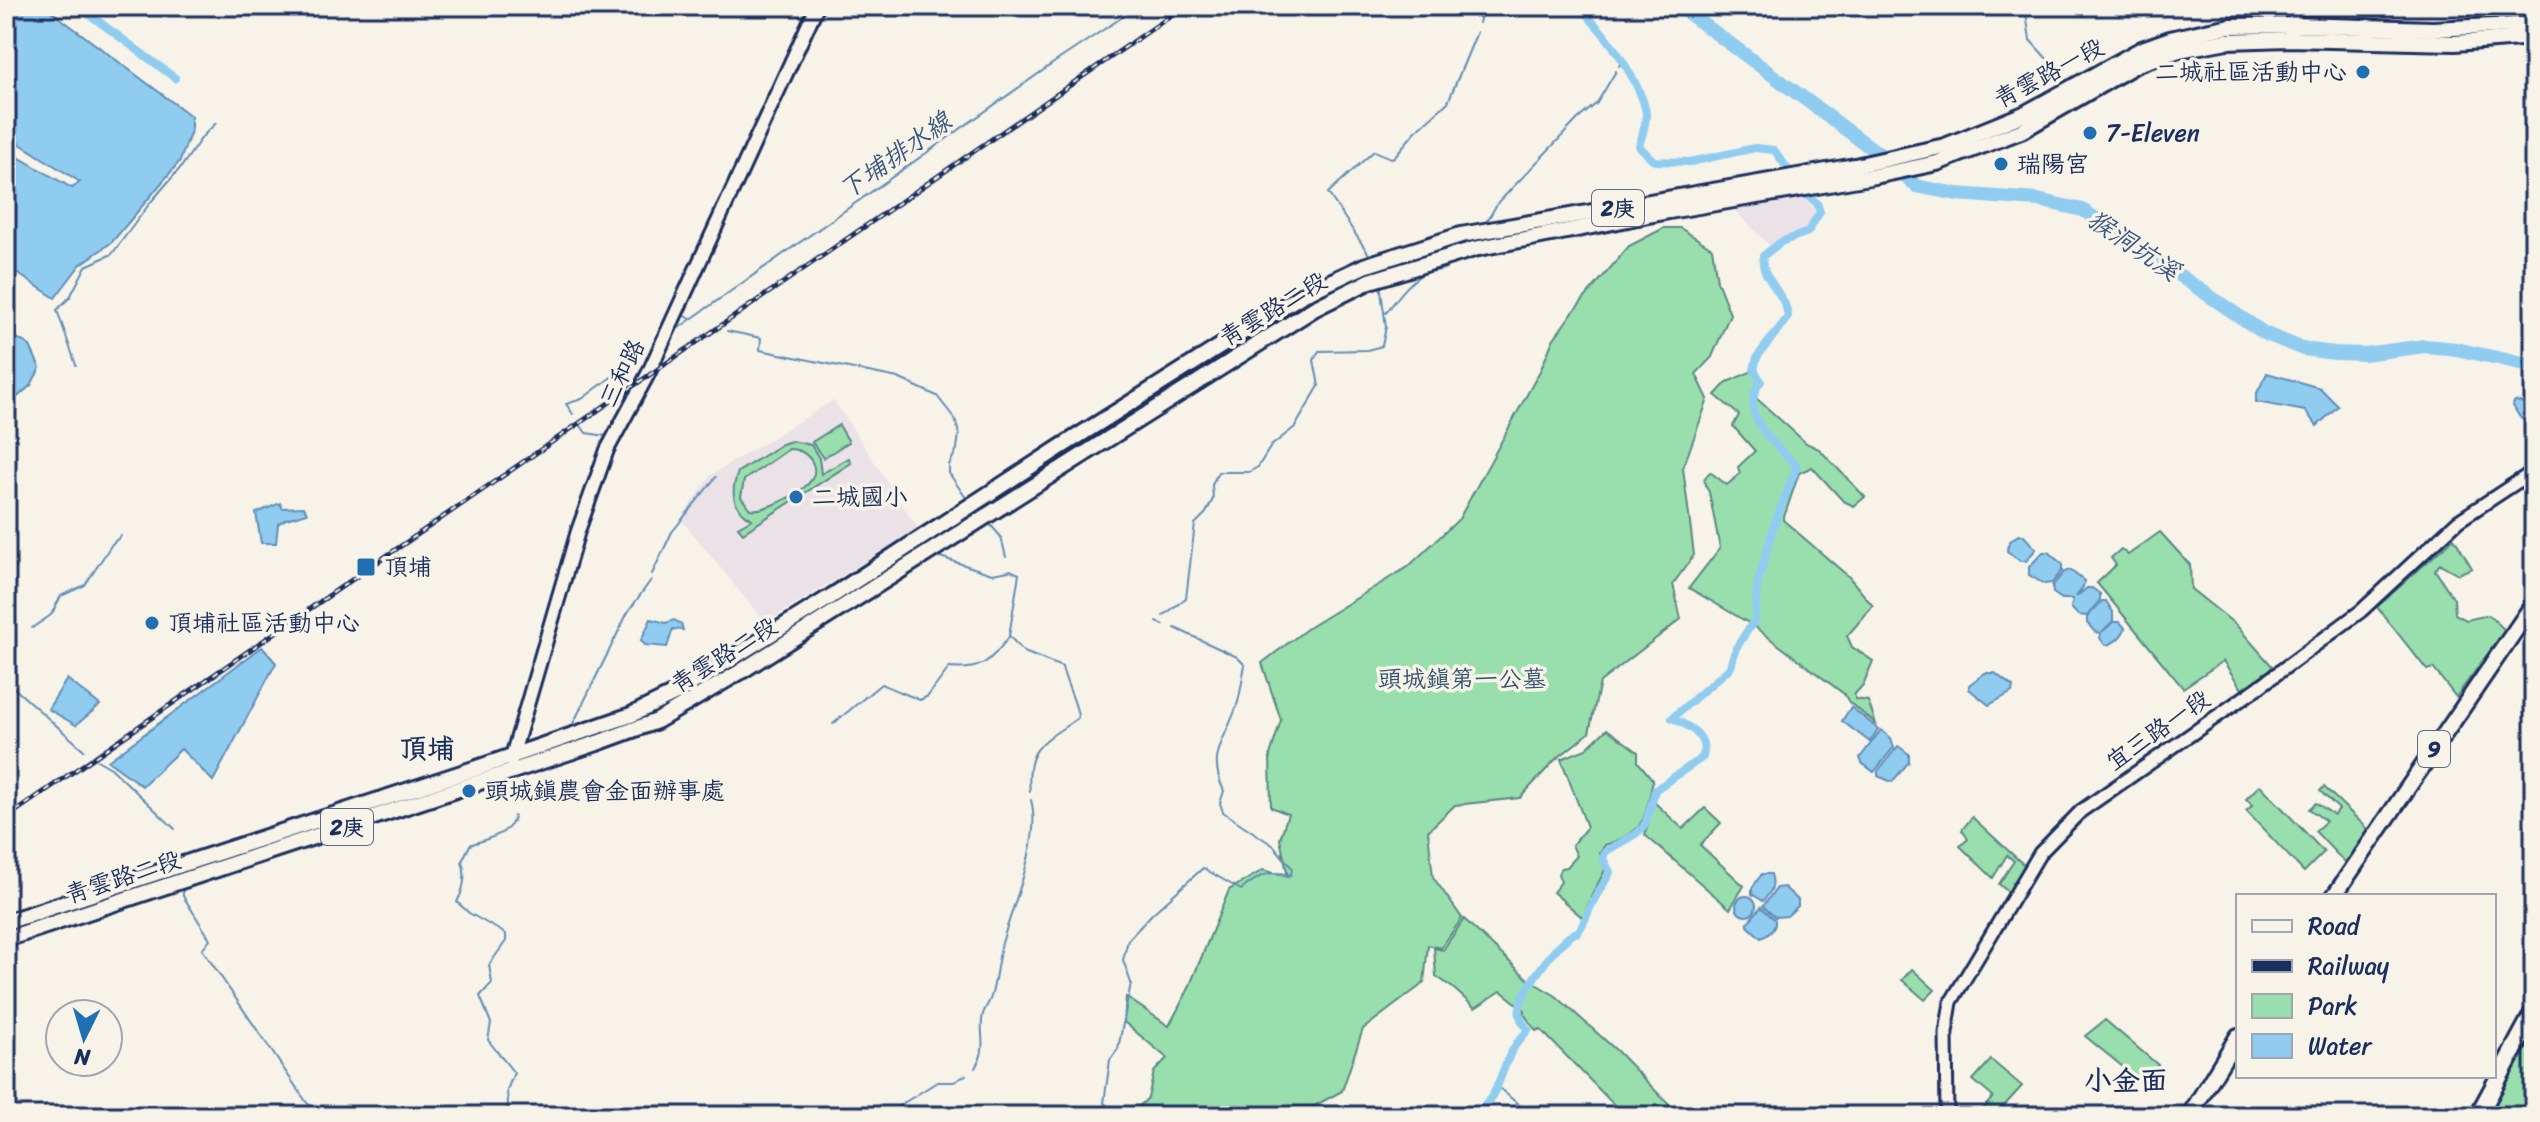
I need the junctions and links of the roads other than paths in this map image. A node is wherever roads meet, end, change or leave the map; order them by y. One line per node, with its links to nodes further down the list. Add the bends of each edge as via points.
1 (817, 6): 14 (main road, 三和路, via 648,374 607,450)
2 (2295, 6): 4 (street)
3 (2534, 24): 4 (main road, 青雲路一段 / 2庚)
4 (2292, 32): 6 (main road, 青雲路一段 / 2庚); 8 (main road, 青雲路一段 / 2庚, via 2230,26 2170,39 2024,114 1920,152 1469,234); 9 (main road, 青雲路一段 / 2庚, via 2227,41 2137,64 2011,136 1937,163 1474,249)
5 (2534, 37): 6 (main road, 青雲路一段 / 2庚)
6 (2496, 41): 7 (main road)
7 (2534, 45)
8 (1397, 254): 11 (main road, 青雲路二段 / 2庚, via 1288,304)
9 (1401, 270): 11 (main road, 青雲路二段 / 2庚, via 1315,308)
10 (2534, 471): 24 (street, 宜三路一段, via 2458,521 2361,611 2081,811 2055,835 1951,1002)
11 (833, 598): 14 (main road, 青雲路二段 / 2庚, via 674,694 631,715); 15 (main road, 青雲路二段 / 2庚, via 707,693 657,721)
12 (2534, 603): 16 (main road, 9)
13 (2534, 618): 17 (main road, 9)
14 (512, 756): 15 (main road, 三和路); 18 (main road, 青雲路二段 / 2庚)
15 (506, 775): 19 (main road, 青雲路二段 / 2庚)
16 (2335, 894)
17 (2347, 894)
18 (6, 922)
19 (6, 939)
20 (2532, 1021): 27 (highway)
21 (2236, 1039): 25 (main road)
22 (2236, 1057): 26 (main road)
23 (2534, 1105): 28 (highway)
24 (1947, 1116)
25 (2189, 1116)
26 (2198, 1116)
27 (2478, 1116)
28 (2529, 1116)

